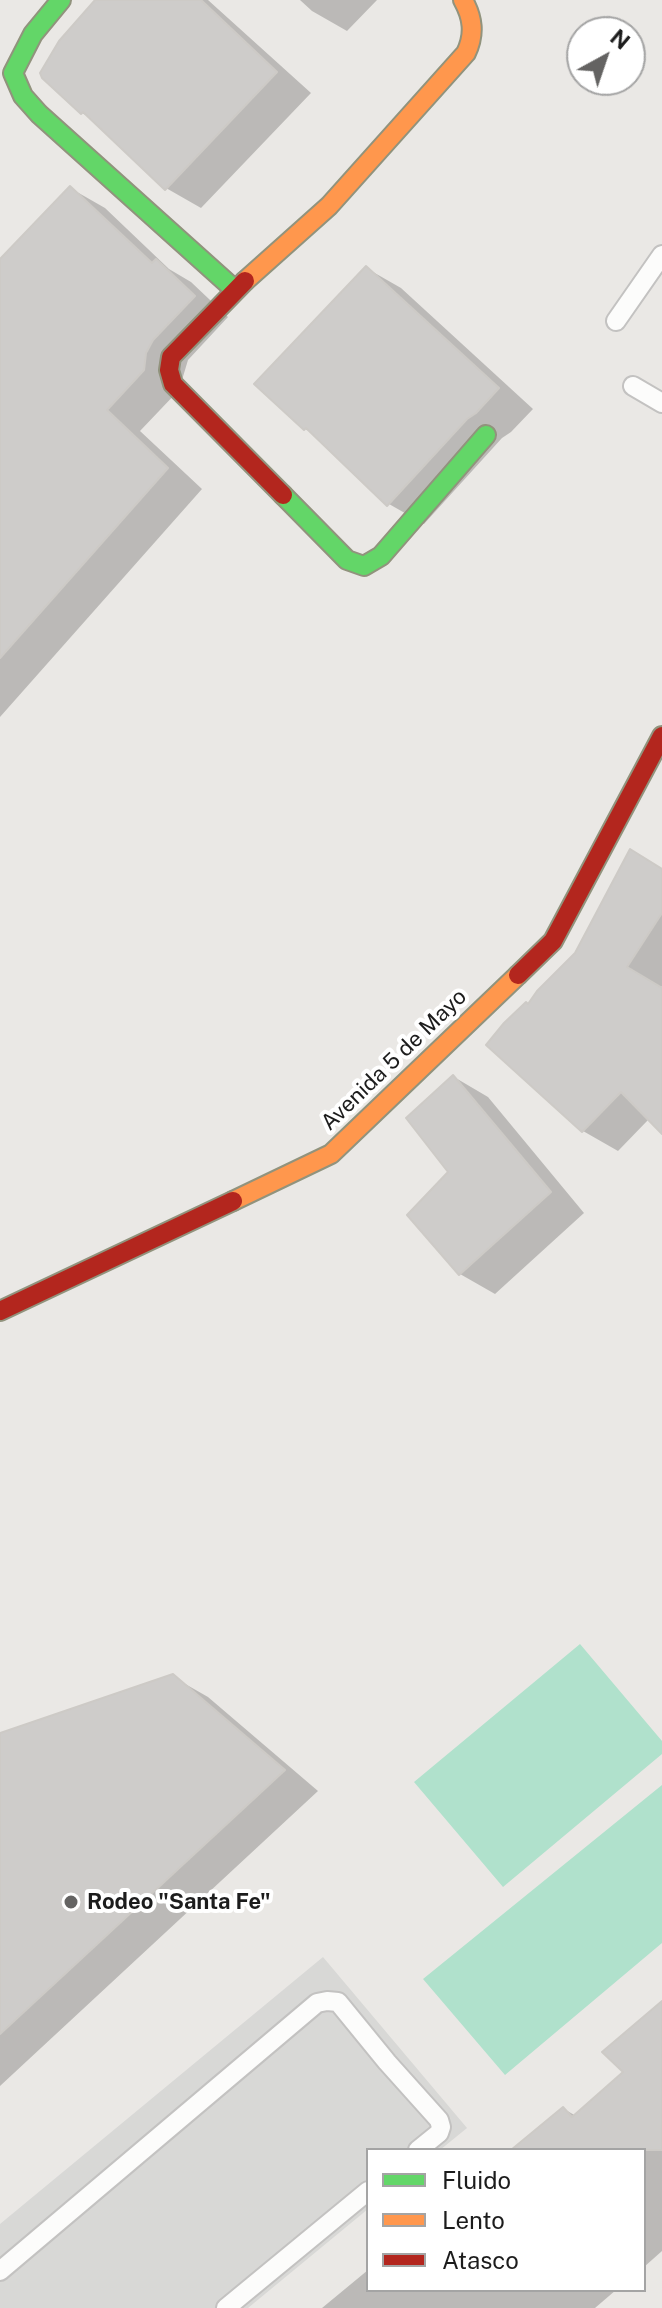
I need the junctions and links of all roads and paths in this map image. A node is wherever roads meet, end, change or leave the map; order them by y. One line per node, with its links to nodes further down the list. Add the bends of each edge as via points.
1 (61, 0): 4 (street, via 20,52 13,73 23,96)
2 (463, 0): 4 (street, via 474,31 466,53 329,206)
3 (662, 255): 5 (lane)
4 (235, 290): 8 (street, via 171,357 173,384 347,560 364,566 381,556)
5 (616, 321)
6 (633, 386): 7 (lane)
7 (662, 403)
8 (486, 435)
9 (662, 736): 10 (street, Avenida 5 de Mayo, via 553,941 331,1154)
10 (0, 1311)
11 (420, 2148): 13 (lane, via 439,2133 439,2120 338,2002 317,2003)
12 (366, 2193): 14 (lane)
13 (0, 2271)
14 (226, 2308)

